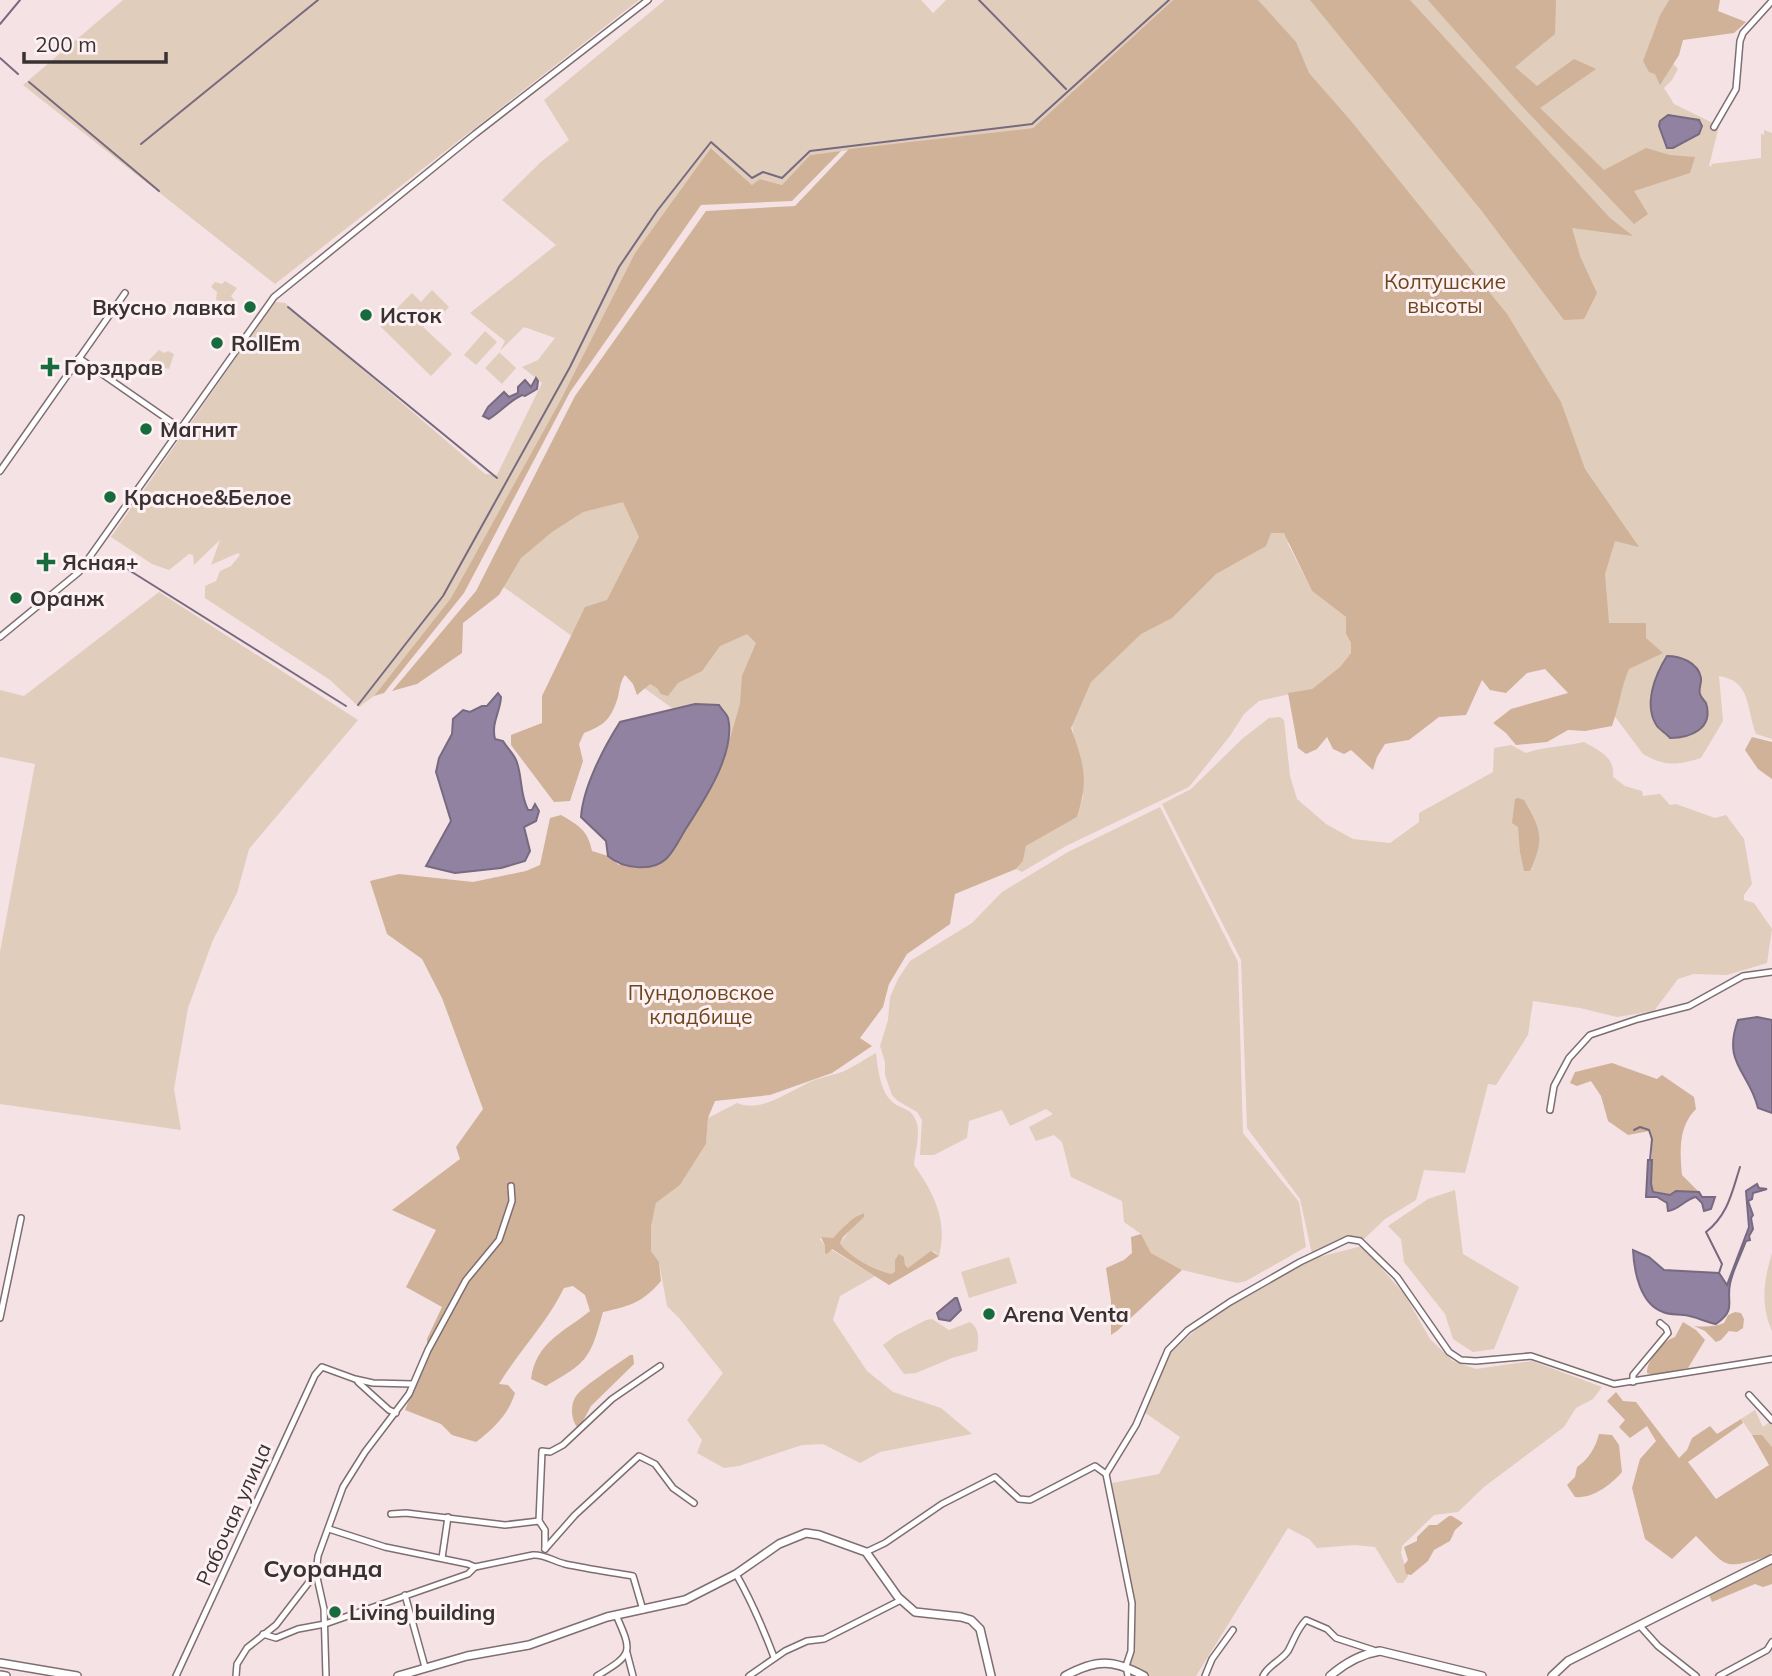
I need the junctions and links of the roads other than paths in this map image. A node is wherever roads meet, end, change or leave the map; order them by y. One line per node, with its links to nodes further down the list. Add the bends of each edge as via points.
1 (648, 0): 6 (street, via 280,291)
2 (1772, 1): 3 (street, via 1743,33 1737,89)
3 (1714, 127)
4 (125, 293): 5 (street)
5 (79, 358): 6 (street); 7 (street)
6 (180, 428): 8 (street, via 79,572)
7 (0, 471)
8 (0, 637)
9 (1772, 972): 10 (street, via 1743,976 1689,1006 1590,1035 1569,1058 1554,1086)
10 (1549, 1110)
11 (511, 1186): 19 (street, via 512,1201 499,1240 454,1298)
12 (21, 1218): 13 (street)
13 (0, 1318)
14 (1660, 1323): 18 (street, via 1668,1333 1633,1375)
15 (1772, 1359): 18 (street)
16 (660, 1366): 27 (street, via 612,1399 563,1445 542,1451)
17 (355, 1380): 19 (street); 21 (street); 55 (street, Рабочая улица, via 322,1367 315,1376)
18 (1633, 1382): 23 (street, via 1607,1383 1531,1356 1461,1360 1449,1352 1397,1277 1360,1241 1348,1239 1208,1315 1168,1350 1136,1425)
19 (413, 1384): 21 (street)
20 (1749, 1395): 22 (street)
21 (396, 1413): 28 (street, via 352,1471)
22 (1772, 1420)
23 (1106, 1474): 30 (street, via 1095,1466 1030,1500 1018,1499 995,1477); 49 (street, via 1132,1603)
24 (694, 1503): 29 (street, via 673,1488 654,1464 639,1456 575,1515)
25 (391, 1514): 26 (street)
26 (448, 1517): 27 (street, via 505,1525); 31 (street)
27 (539, 1521): 29 (street, via 545,1530)
28 (329, 1529): 31 (street, via 385,1547); 34 (street)
29 (543, 1552): 33 (street); 38 (street, via 554,1561 633,1576)
30 (866, 1552): 35 (street, via 806,1534 779,1544); 37 (street)
31 (442, 1558): 33 (street)
32 (1772, 1559): 41 (street)
33 (475, 1567): 36 (street, via 468,1574)
34 (316, 1573): 40 (street); 43 (street, via 276,1625)
35 (736, 1574): 38 (street, via 697,1596); 47 (street)
36 (405, 1595): 40 (street); 51 (street)
37 (901, 1600): 47 (street, via 824,1639 807,1641); 62 (street, via 915,1612 961,1617 977,1624)
38 (643, 1609): 39 (street)
39 (616, 1615): 46 (street, via 628,1641); 51 (street, via 529,1645 467,1656)
40 (325, 1624): 43 (street, via 276,1638); 57 (street)
41 (1640, 1626): 50 (street); 72 (street)
42 (1233, 1630): 66 (street)
43 (262, 1634): 56 (street, via 237,1664)
44 (1772, 1642): 73 (street, via 1767,1650)
45 (1380, 1651): 67 (street, via 1336,1638 1306,1620 1288,1650); 68 (street, via 1347,1663); 69 (street)
46 (627, 1653): 59 (street); 60 (street)
47 (774, 1657): 61 (street)
48 (0, 1663): 54 (street)
49 (1126, 1667): 63 (street, via 1089,1664); 64 (street); 65 (street)
50 (1561, 1667): 70 (street); 71 (street)
51 (422, 1671): 58 (street)
52 (0, 1675): 53 (street)
53 (6, 1676)
54 (77, 1676)
55 (176, 1676)
56 (236, 1676)
57 (326, 1676)
58 (398, 1676)
59 (597, 1676)
60 (633, 1676)
61 (749, 1676)
62 (991, 1676)
63 (1065, 1676)
64 (1128, 1676)
65 (1144, 1676)
66 (1205, 1676)
67 (1263, 1676)
68 (1330, 1676)
69 (1482, 1676)
70 (1552, 1676)
71 (1565, 1676)
72 (1696, 1676)
73 (1720, 1676)

